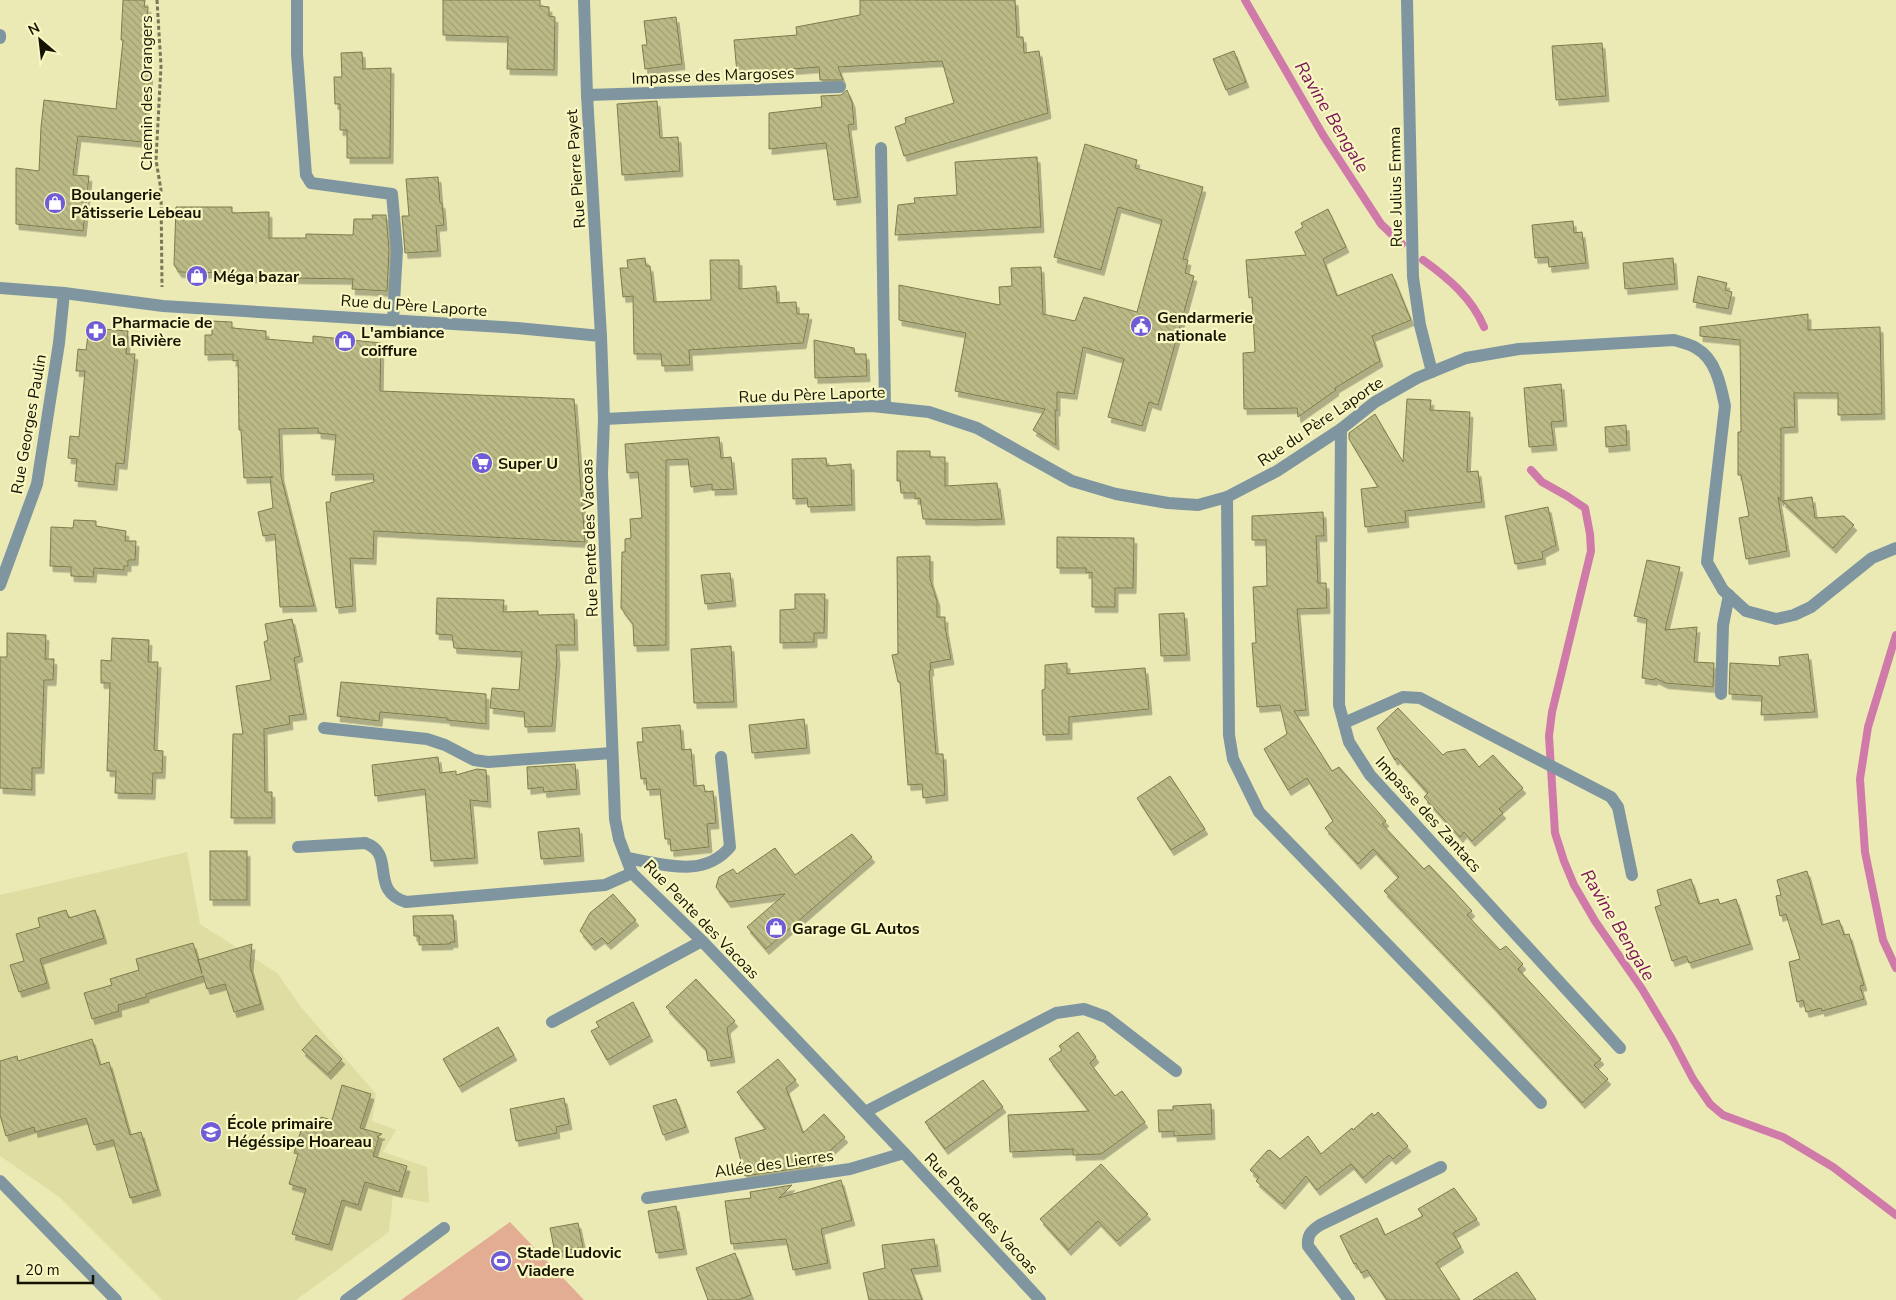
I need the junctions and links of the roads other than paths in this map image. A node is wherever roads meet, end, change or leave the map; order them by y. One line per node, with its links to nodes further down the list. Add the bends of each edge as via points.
1 (297, 0): 9 (street, via 297,54 306,175 310,183 392,194 397,250)
2 (584, 0): 5 (street, Rue Pierre Payet)
3 (1407, 0): 11 (street, Rue Julius Emma, via 1413,277 1420,325)
4 (840, 87): 5 (street, Impasse des Margoses)
5 (586, 95): 10 (street, Rue Pierre Payet)
6 (881, 148): 12 (street)
7 (0, 288): 8 (street, Rue du Père Laporte)
8 (64, 293): 9 (street, Rue du Père Laporte, via 163,306); 17 (street, Rue Georges Paulin, via 37,484)
9 (392, 320): 10 (street, Rue du Père Laporte)
10 (601, 336): 13 (street)
11 (1432, 372): 14 (street, Rue du Père Laporte, via 1375,402); 18 (street, Rue du Père Laporte, via 1466,358 1519,349 1674,340 1697,348 1711,363 1721,383 1725,406 1707,562)
12 (885, 407): 13 (street, Rue du Père Laporte); 15 (street, Rue du Père Laporte, via 929,412 977,428 1072,481 1116,494 1198,505)
13 (604, 419): 22 (street, Rue Pente des Vacoas, via 602,473)
14 (1341, 429): 15 (street, Rue du Père Laporte, via 1278,471); 20 (street, Impasse des Zantacs, via 1339,705)
15 (1227, 497): 32 (street, via 1229,735 1233,759 1244,784 1264,818)
16 (1896, 548): 18 (street, Rue du Père Laporte, via 1872,558 1811,607 1794,615 1776,618 1746,611)
17 (0, 585)
18 (1729, 595): 19 (street, via 1723,625)
19 (1721, 694)
20 (1344, 724): 27 (street, via 1404,697 1420,698 1535,757 1611,797 1618,807); 30 (street, Impasse des Zantacs, via 1349,742 1370,775)
21 (324, 728): 22 (street, via 427,739 445,744 474,760 488,762)
22 (612, 753): 25 (street, Rue Pente des Vacoas, via 615,819)
23 (721, 758): 25 (street, via 730,847 724,854 708,864 691,868)
24 (298, 847): 26 (street, via 371,845 379,853 386,888 406,902 605,885)
25 (627, 858): 26 (street, Rue Pente des Vacoas)
26 (632, 873): 28 (street, Rue Pente des Vacoas)
27 (1632, 874)
28 (702, 941): 29 (street); 33 (street, Rue Pente des Vacoas)
29 (552, 1022)
30 (1620, 1048)
31 (1176, 1071): 33 (street, via 1106,1017 1084,1009 1056,1013)
32 (1541, 1103)
33 (865, 1112): 34 (street, Rue Pente des Vacoas)
34 (904, 1153): 37 (street, Allée des Lierres, via 850,1169); 41 (street, Rue Pente des Vacoas)
35 (1441, 1167): 42 (street, via 1311,1230 1308,1246)
36 (0, 1181): 39 (street)
37 (647, 1198)
38 (444, 1228): 40 (street)
39 (116, 1300)
40 (346, 1300)
41 (1040, 1300)
42 (1349, 1300)

